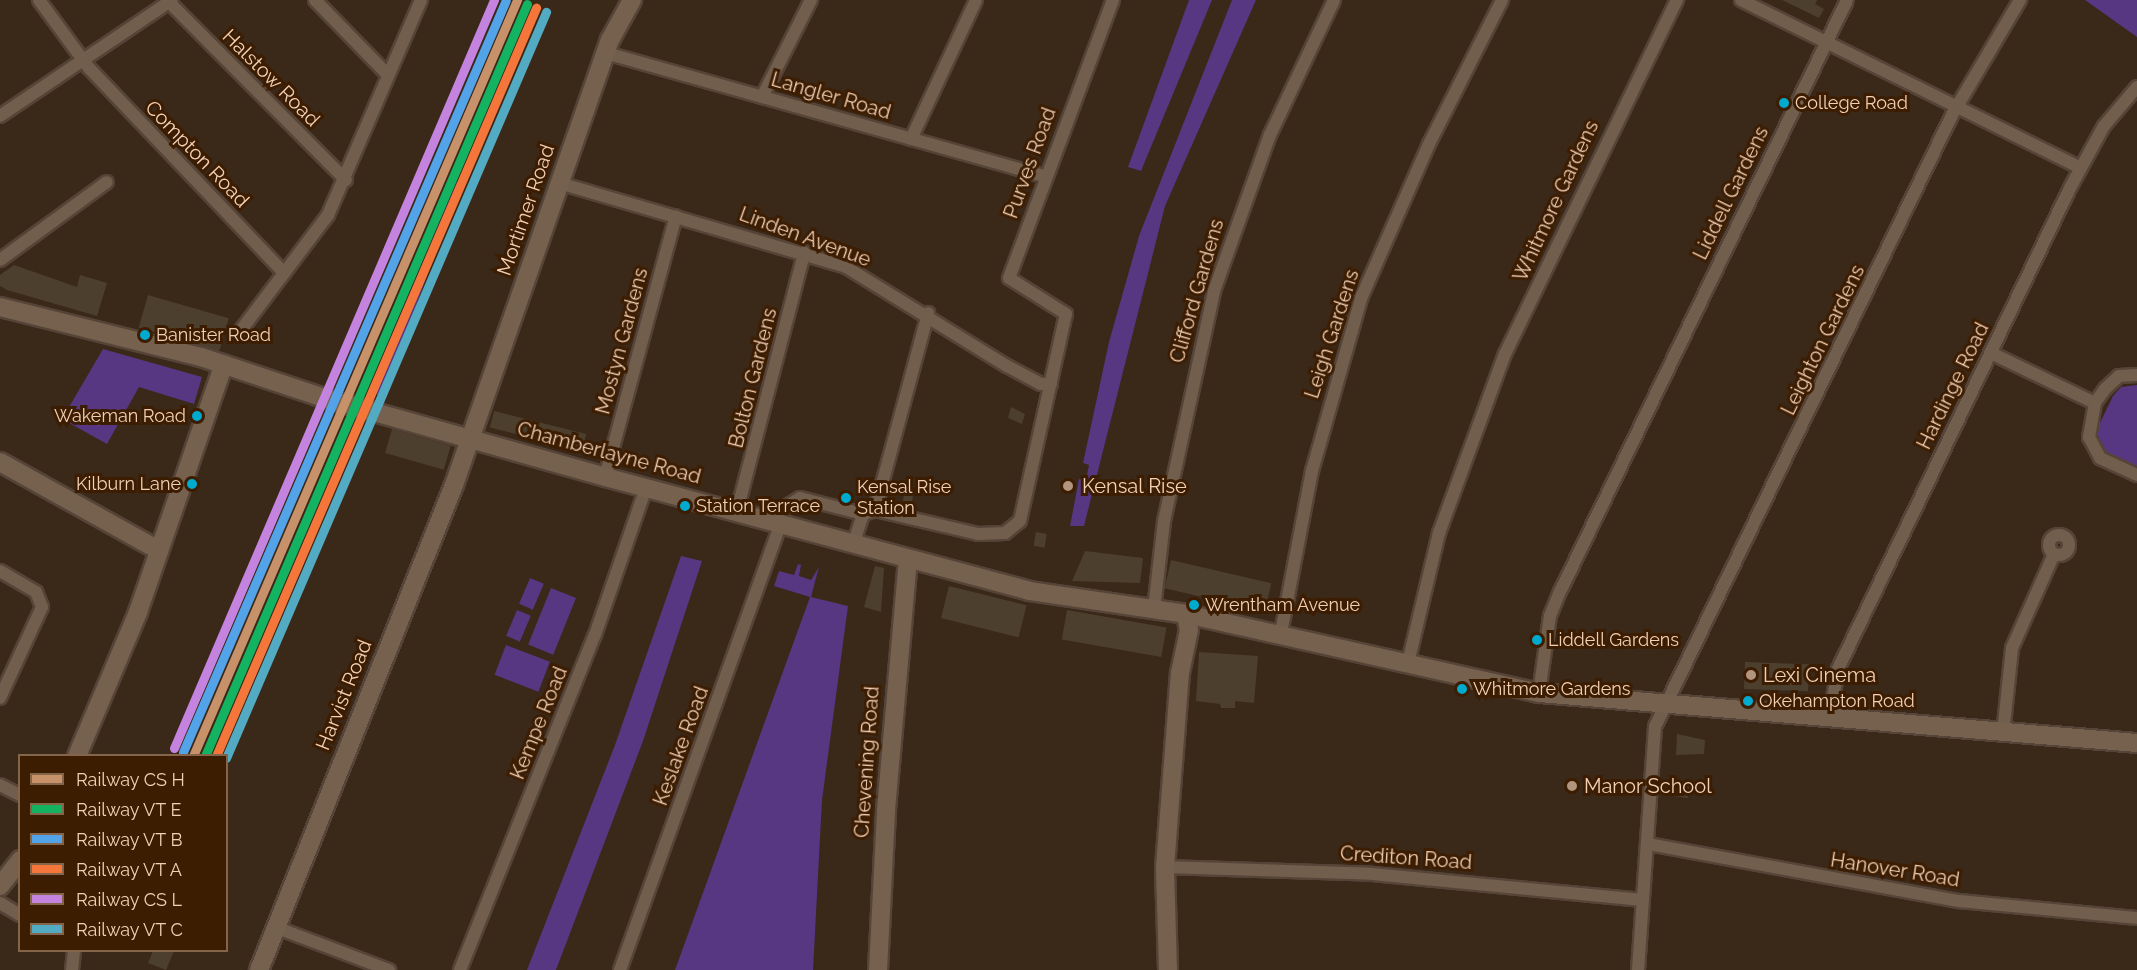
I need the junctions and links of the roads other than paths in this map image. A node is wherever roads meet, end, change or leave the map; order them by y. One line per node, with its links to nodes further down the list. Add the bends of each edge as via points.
1 (39, 0): 17 (street, Compton Road)
2 (315, 0): 18 (street)
3 (421, 0): 18 (street)
4 (632, 0): 16 (street, Mortimer Road)
5 (811, 0): 20 (street)
6 (976, 0): 23 (street)
7 (1113, 0): 25 (street, Purves Road)
8 (1334, 0): 55 (street, Clifford Gardens, via 1270,135 1214,291 1164,521)
9 (1503, 0): 57 (street, Leigh Gardens, via 1429,144 1362,296 1312,471)
10 (1677, 0): 58 (street, Whitmore Gardens, via 1505,354 1439,533)
11 (1741, 0): 15 (street)
12 (1847, 0): 15 (street, Liddell Gardens)
13 (2020, 0): 21 (street, Leighton Gardens, via 2000,27)
14 (171, 1): 17 (street); 26 (street, Halstow Road)
15 (1826, 42): 21 (street); 60 (street, Liddell Gardens, via 1558,594 1550,616)
16 (606, 53): 20 (street, Langler Road); 28 (street, Mortimer Road)
17 (83, 60): 22 (street); 32 (street, Compton Road)
18 (388, 75): 26 (street)
19 (2137, 87): 24 (street, Hardinge Road, via 2104,126)
20 (762, 97): 23 (street, Langler Road)
21 (1958, 108): 24 (street); 62 (street, Leighton Gardens)
22 (0, 116)
23 (911, 139): 25 (street, Langler Road)
24 (2081, 168): 36 (street, Hardinge Road)
25 (1046, 176): 39 (street, Purves Road, via 1009,278 1066,314)
26 (346, 180): 32 (street, via 328,215)
27 (106, 182): 31 (street)
28 (559, 183): 29 (street, Linden Avenue); 41 (street, Mortimer Road)
29 (676, 216): 30 (street, Linden Avenue); 44 (street, Mostyn Gardens)
30 (804, 253): 34 (street, Linden Avenue, via 861,274); 47 (street, Bolton Gardens)
31 (0, 260)
32 (284, 273): 35 (street)
33 (0, 307): 37 (street, Chamberlayne Road)
34 (928, 313): 39 (street, Linden Avenue, via 1007,366 1041,384); 46 (street)
35 (241, 330)
36 (1991, 353): 40 (street); 63 (street, Hardinge Road, via 1838,669)
37 (224, 364): 41 (street, Chamberlayne Road, via 321,397); 51 (street)
38 (2137, 375): 40 (street, via 2119,376)
39 (1051, 384): 46 (street, via 1023,514 1011,529 978,534)
40 (2095, 404): 43 (street, via 2089,437 2100,458)
41 (471, 438): 44 (street, Chamberlayne Road); 77 (street, Harvist Road)
42 (0, 462): 51 (street)
43 (2137, 476)
44 (605, 477): 45 (street, Chamberlayne Road)
45 (646, 488): 47 (street, Chamberlayne Road); 82 (street, Kempe Road, via 595,634)
46 (875, 510): 48 (street)
47 (737, 511): 49 (street, Chamberlayne Road)
48 (863, 514): 49 (street, via 800,498 776,513); 50 (street)
49 (775, 527): 50 (street, Chamberlayne Road); 83 (street, Keslake Road, via 765,567)
50 (855, 542): 53 (street, Chamberlayne Road)
51 (156, 549): 66 (street, via 121,657)
52 (2054, 554): 64 (street, via 2012,648)
53 (908, 559): 55 (street, Chamberlayne Road, via 1029,591); 84 (street, Chevening Road, via 886,810)
54 (0, 571): 59 (street, via 41,598 42,607)
55 (1154, 609): 56 (street, Chamberlayne Road)
56 (1186, 614): 57 (street, Chamberlayne Road); 71 (street, via 1189,630 1180,673)
57 (1281, 633): 58 (street, Chamberlayne Road)
58 (1408, 663): 60 (street, Chamberlayne Road)
59 (5, 679): 61 (street)
60 (1539, 693): 62 (street, Chamberlayne Road)
61 (0, 698)
62 (1668, 701): 63 (street, Chamberlayne Road); 69 (street, via 1655,727)
63 (1830, 715): 64 (street, Chamberlayne Road)
64 (2003, 734): 65 (street, Chamberlayne Road)
65 (2137, 743)
66 (78, 754)
67 (0, 785): 68 (street)
68 (18, 794)
69 (1648, 844): 73 (street); 76 (street, Hanover Road, via 1960,901)
70 (18, 863): 72 (street)
71 (1165, 867): 73 (street, Crediton Road, via 1372,873); 85 (street)
72 (0, 886)
73 (1643, 900): 86 (street)
74 (0, 903): 75 (street)
75 (18, 914)
76 (2137, 918)
77 (275, 927): 80 (street, Harvist Road); 81 (street)
78 (74, 952): 79 (street)
79 (72, 970)
80 (259, 970)
81 (389, 970)
82 (460, 970)
83 (620, 970)
84 (878, 970)
85 (1168, 970)
86 (1638, 970)

